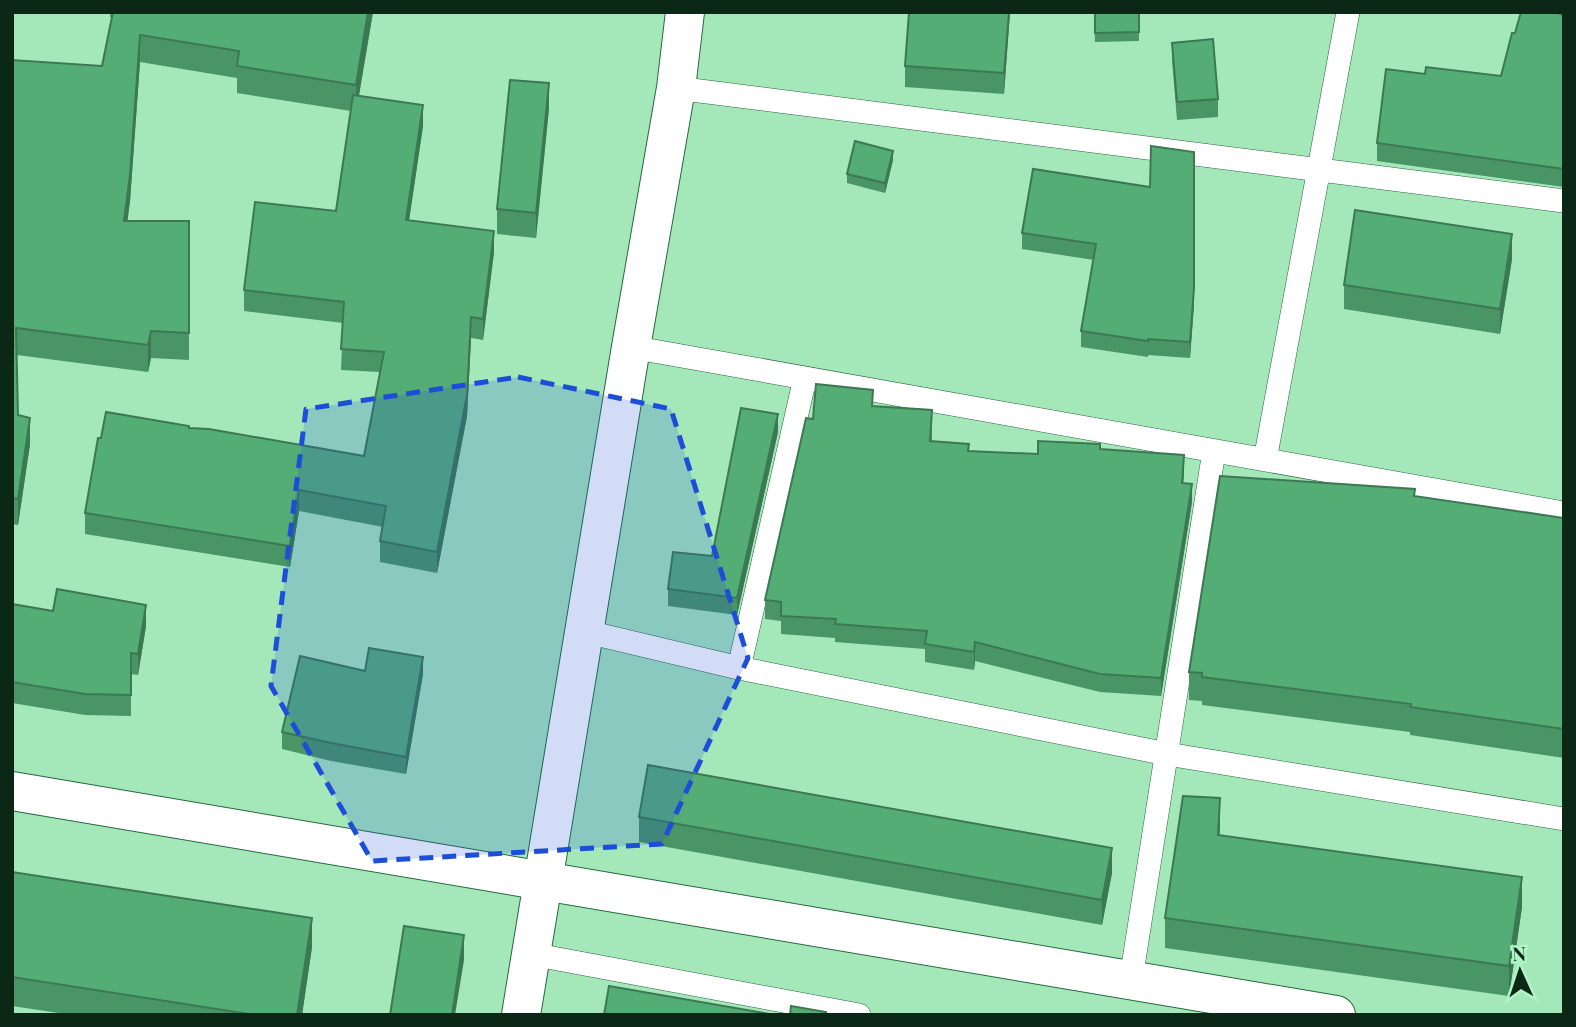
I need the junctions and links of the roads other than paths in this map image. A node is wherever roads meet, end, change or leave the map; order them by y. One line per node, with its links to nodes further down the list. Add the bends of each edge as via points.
1 (685, 12): 3 (street)
2 (1348, 12): 4 (lane)
3 (676, 88): 4 (lane); 6 (street)
4 (1318, 171): 5 (lane); 9 (lane)
5 (1564, 201)
6 (631, 347): 7 (lane); 11 (street)
7 (805, 378): 8 (lane); 12 (lane)
8 (1214, 451): 9 (lane); 13 (lane)
9 (1265, 460): 10 (lane)
10 (1564, 513)
11 (583, 631): 12 (lane); 16 (street)
12 (739, 668): 13 (lane)
13 (1167, 754): 15 (lane); 18 (lane)
14 (12, 791): 16 (street)
15 (1564, 819)
16 (543, 880): 17 (street); 18 (street)
17 (531, 954): 20 (street); 21 (lane)
18 (1131, 979): 19 (street)
19 (1329, 1014)
20 (521, 1015)
21 (859, 1015)

